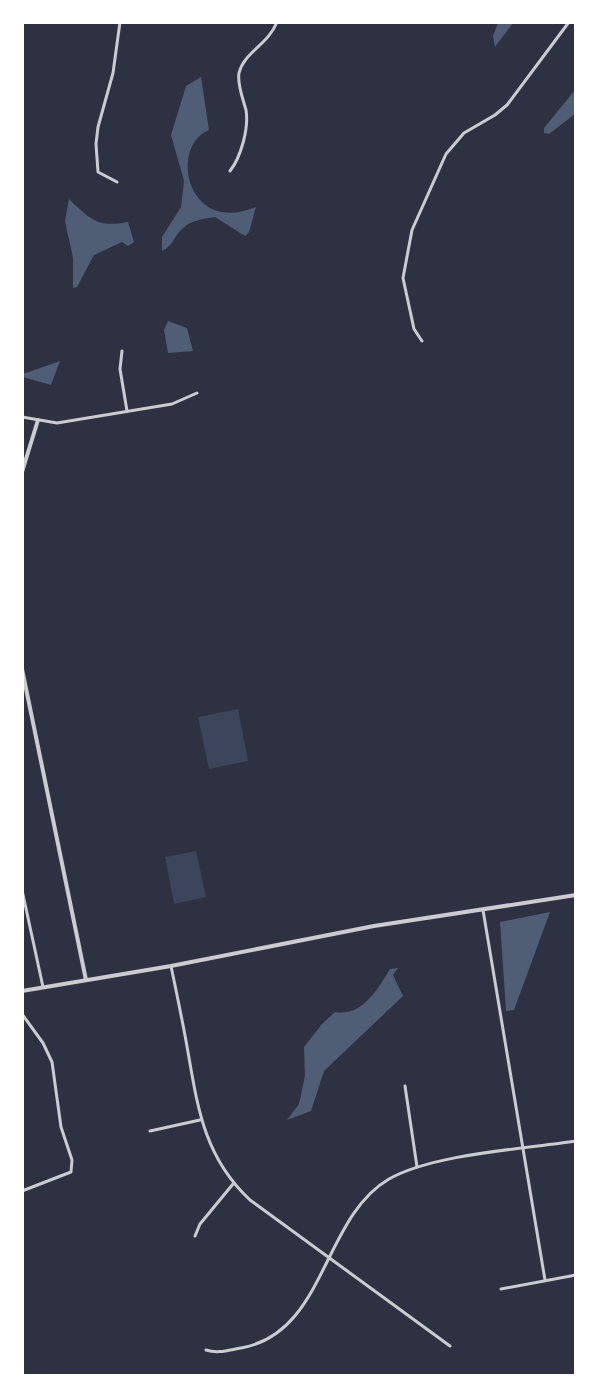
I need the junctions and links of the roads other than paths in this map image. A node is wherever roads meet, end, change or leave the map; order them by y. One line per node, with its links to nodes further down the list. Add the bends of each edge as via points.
1 (120, 22): 5 (street, via 96,144 99,172)
2 (277, 22): 4 (street, via 272,36 241,66 238,77 246,127 237,162)
3 (569, 22): 6 (street, via 507,105 464,133 446,154 407,247 403,278 414,329)
4 (230, 171)
5 (117, 182)
6 (422, 341)
7 (122, 351): 9 (street, via 120,369)
8 (197, 393): 9 (street, via 172,404)
9 (127, 411): 11 (street, via 57,423)
10 (22, 417): 11 (street)
11 (38, 420): 12 (street)
12 (22, 472)
13 (22, 669): 18 (street)
14 (22, 890): 19 (street)
15 (576, 895): 16 (street)
16 (483, 910): 17 (street, via 364,928); 26 (street)
17 (171, 966): 18 (street); 23 (street)
18 (86, 980): 19 (street)
19 (44, 987): 20 (street)
20 (22, 991)
21 (22, 1014): 29 (street, via 52,1062 72,1166 64,1177)
22 (405, 1086): 27 (street)
23 (200, 1120): 24 (street); 28 (street, via 215,1156)
24 (150, 1131)
25 (576, 1141): 26 (street)
26 (523, 1149): 27 (street); 33 (street)
27 (417, 1167): 31 (street, via 373,1190 358,1206)
28 (233, 1184): 30 (street, via 200,1224); 31 (street)
29 (22, 1191)
30 (195, 1236)
31 (331, 1258): 35 (street); 36 (street, via 282,1331 250,1347 214,1353)
32 (576, 1275): 33 (street)
33 (545, 1280): 34 (street)
34 (501, 1289)
35 (450, 1346)
36 (206, 1350)

